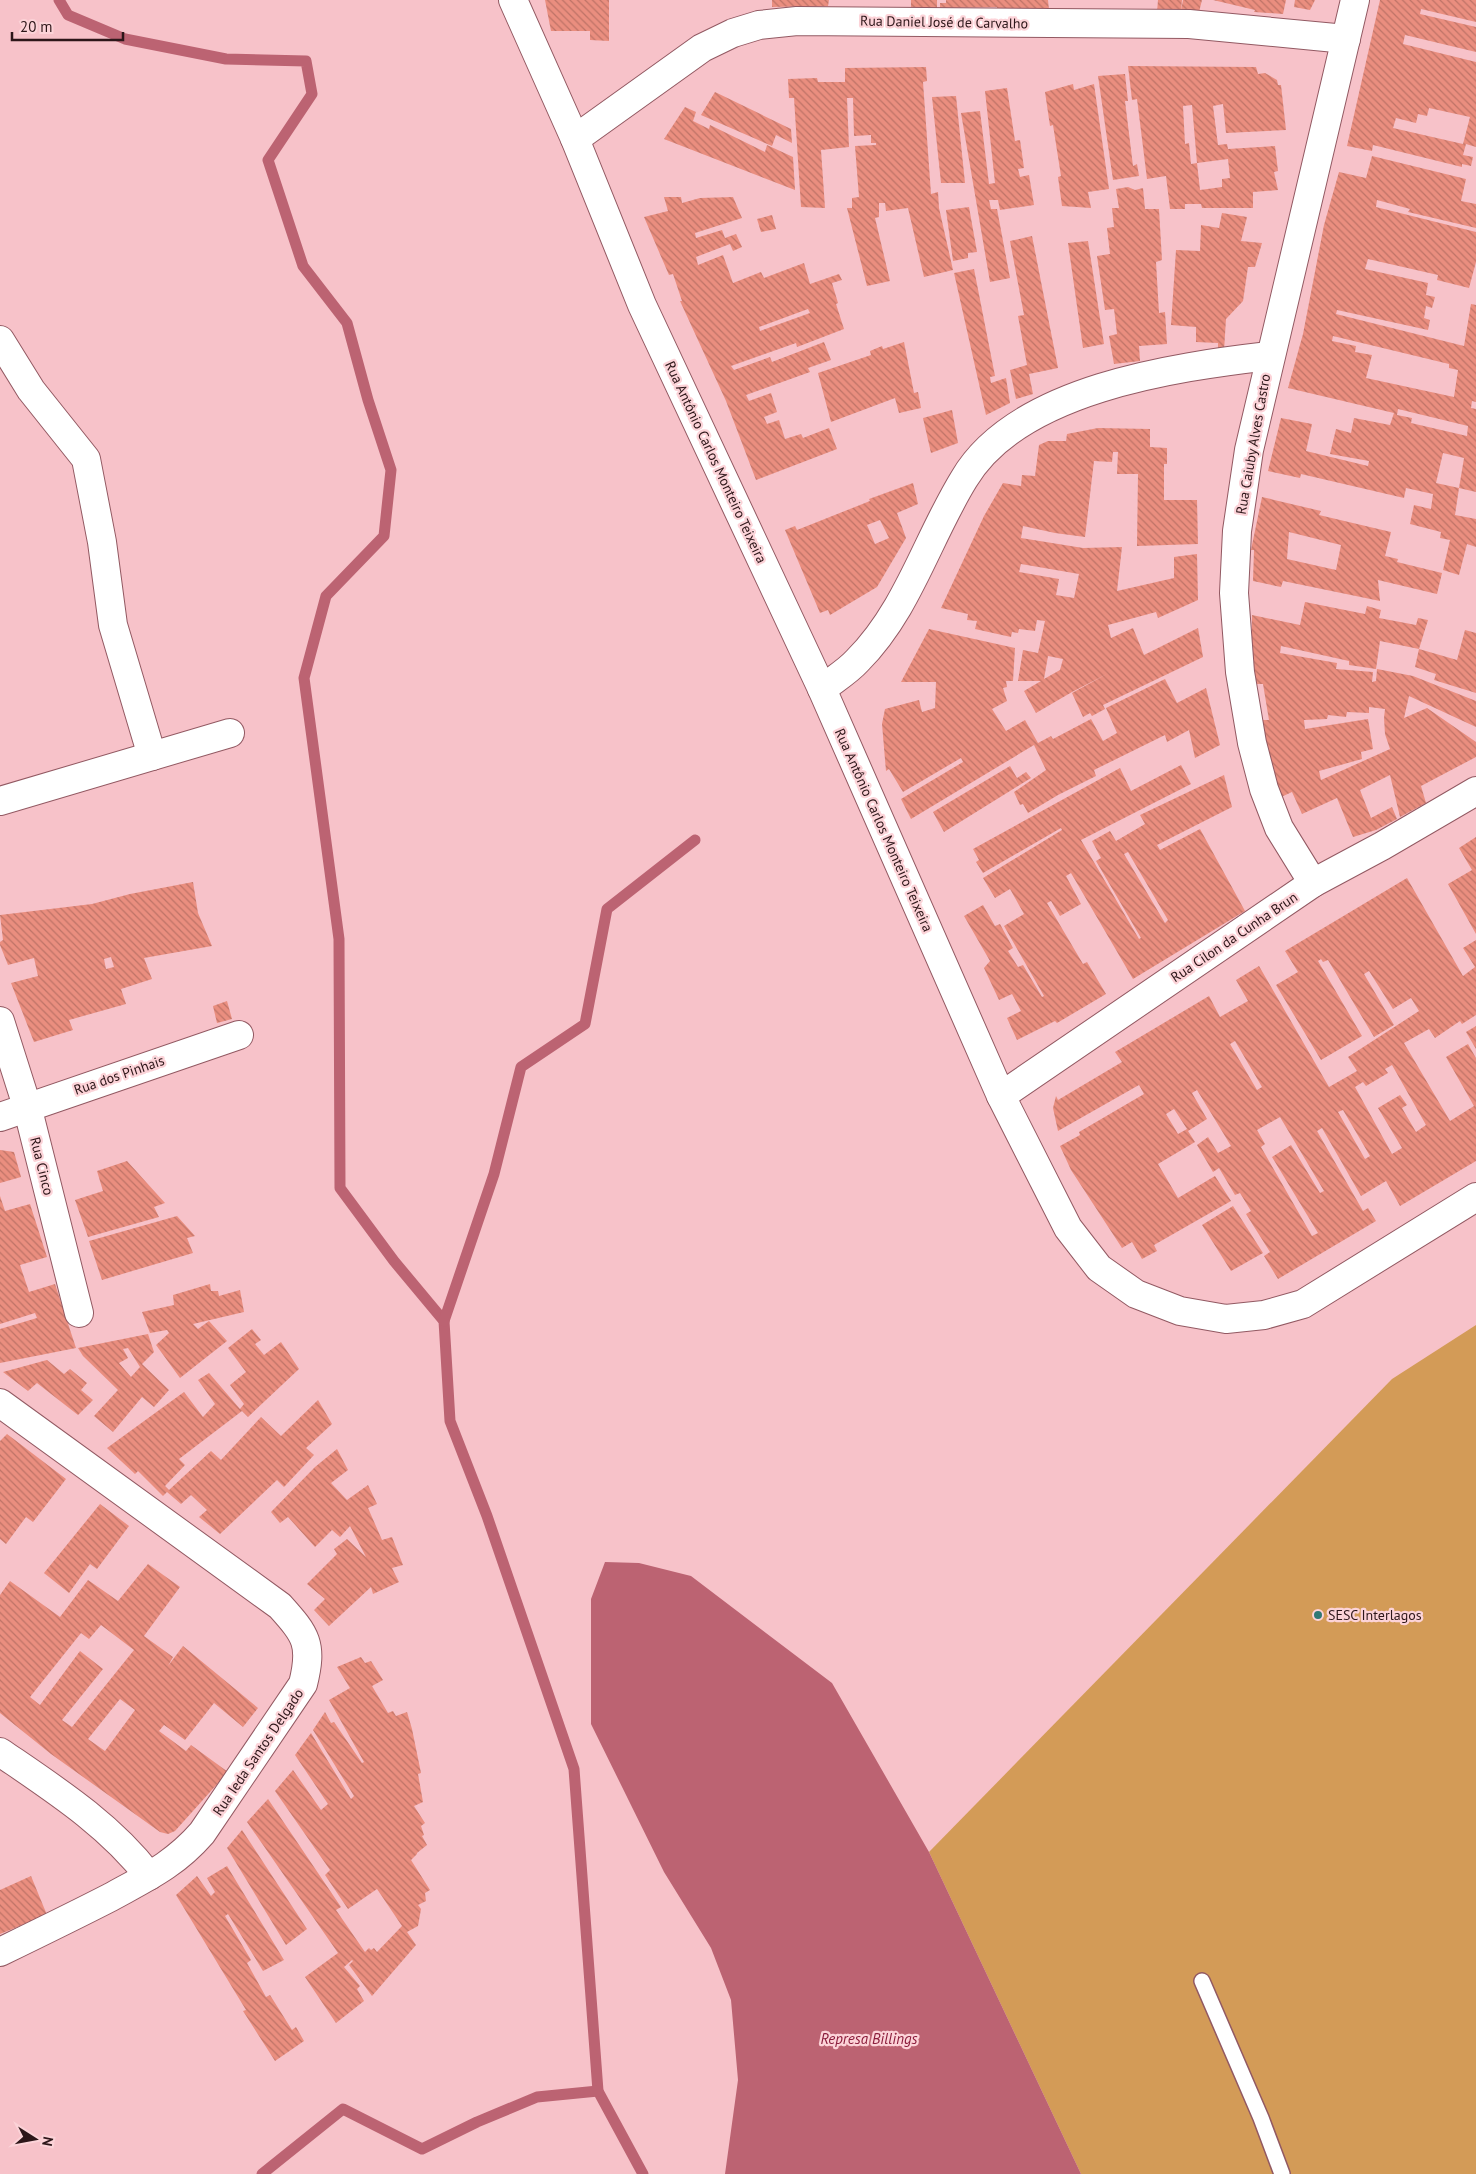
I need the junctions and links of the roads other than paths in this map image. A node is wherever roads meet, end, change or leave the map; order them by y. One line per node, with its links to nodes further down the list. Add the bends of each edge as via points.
1 (513, 0): 4 (street, Rua Antônio Carlos Monteiro Teixeira)
2 (1355, 0): 3 (street, Rua Caiuby Alves Castro)
3 (1346, 39): 4 (street, Rua Daniel José de Carvalho, via 1189,24 797,21 759,25 702,48); 6 (street, Rua Caiuby Alves Castro)
4 (575, 139): 7 (street, Rua Antônio Carlos Monteiro Teixeira, via 642,305)
5 (0, 340): 9 (street, via 31,390 86,459 113,625)
6 (1269, 356): 7 (street, via 1215,362 1138,378 1063,401 1020,422 992,445 964,478 900,604 876,640 856,662); 12 (street, Rua Caiuby Alves Castro, via 1249,450 1237,531 1234,593 1240,672 1264,789 1279,828)
7 (822, 689): 15 (street, Rua Antônio Carlos Monteiro Teixeira)
8 (230, 733): 9 (street)
9 (152, 756): 11 (street)
10 (1476, 791): 12 (street, Rua Cilon da Cunha Brun)
11 (0, 801)
12 (1313, 882): 15 (street, Rua Cilon da Cunha Brun)
13 (0, 1021): 16 (street, Rua Cinco)
14 (239, 1034): 16 (street, Rua dos Pinhais)
15 (1002, 1096): 18 (street, Rua Antônio Carlos Monteiro Teixeira, via 1068,1228 1099,1268 1136,1294 1180,1311 1226,1319 1264,1316 1302,1304)
16 (27, 1106): 17 (street, Rua dos Pinhais); 19 (street, Rua Cinco)
17 (0, 1117)
18 (1476, 1197)
19 (79, 1313)
20 (0, 1403): 22 (street, Rua Ieda Santos Delgado, via 280,1606 298,1626 307,1644 309,1663 303,1684 252,1761 202,1834 174,1861)
21 (0, 1752): 22 (street, via 67,1798 106,1830)
22 (149, 1876): 23 (street, Rua Ieda Santos Delgado)
23 (0, 1952)
24 (1202, 1981): 25 (lane)
25 (1282, 2174)

